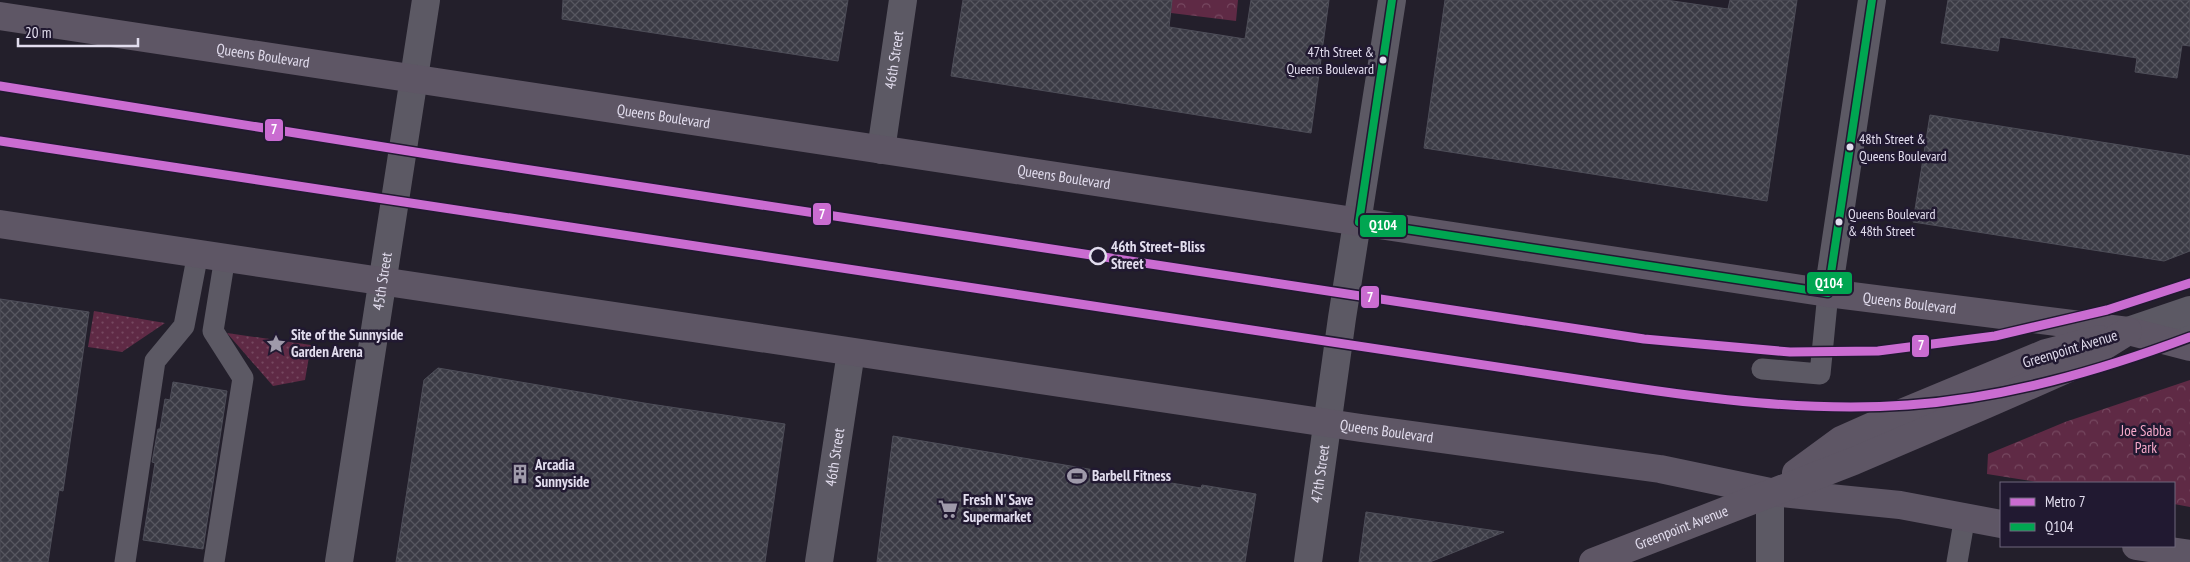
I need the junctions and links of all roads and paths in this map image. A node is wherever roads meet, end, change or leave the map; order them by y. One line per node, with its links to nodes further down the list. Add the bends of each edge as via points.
1 (426, 0): 6 (street, 45th Street)
2 (903, 0): 7 (street, 46th Street)
3 (1392, 0): 8 (street, 47th Street)
4 (1872, 0): 13 (street)
5 (0, 16): 6 (main road, Queens Boulevard)
6 (415, 79): 7 (main road, Queens Boulevard); 12 (street, 45th Street)
7 (881, 150): 8 (main road, Queens Boulevard)
8 (1358, 222): 13 (main road, Queens Boulevard); 20 (street, 47th Street)
9 (0, 224): 10 (main road, Queens Boulevard)
10 (198, 253): 11 (main road, Queens Boulevard); 26 (lane, via 184,326 154,361)
11 (225, 257): 12 (main road, Queens Boulevard); 27 (lane, via 214,331 243,378)
12 (383, 281): 18 (main road, Queens Boulevard); 28 (street, 45th Street)
13 (1828, 293): 15 (main road, Queens Boulevard); 19 (lane, via 1820,374)
14 (2190, 310): 15 (street)
15 (2128, 331): 16 (street, Queens Boulevard); 17 (main road, Queens Boulevard); 21 (main road, Greenpoint Avenue, via 2067,370 1854,461)
16 (2190, 331)
17 (2190, 347)
18 (851, 352): 20 (main road, Queens Boulevard); 29 (street, 46th Street)
19 (1762, 369)
20 (1328, 422): 21 (main road, Queens Boulevard, via 1660,469); 30 (street, 47th Street)
21 (1770, 492): 22 (main road, Queens Boulevard, via 1900,505); 31 (main road, Greenpoint Avenue); 32 (street)
22 (1965, 516): 23 (main road, Queens Boulevard); 33 (lane)
23 (2000, 524)
24 (2143, 547): 25 (main road)
25 (2190, 554)
26 (125, 562)
27 (214, 562)
28 (339, 562)
29 (819, 562)
30 (1308, 562)
31 (1593, 562)
32 (1770, 562)
33 (1957, 562)

